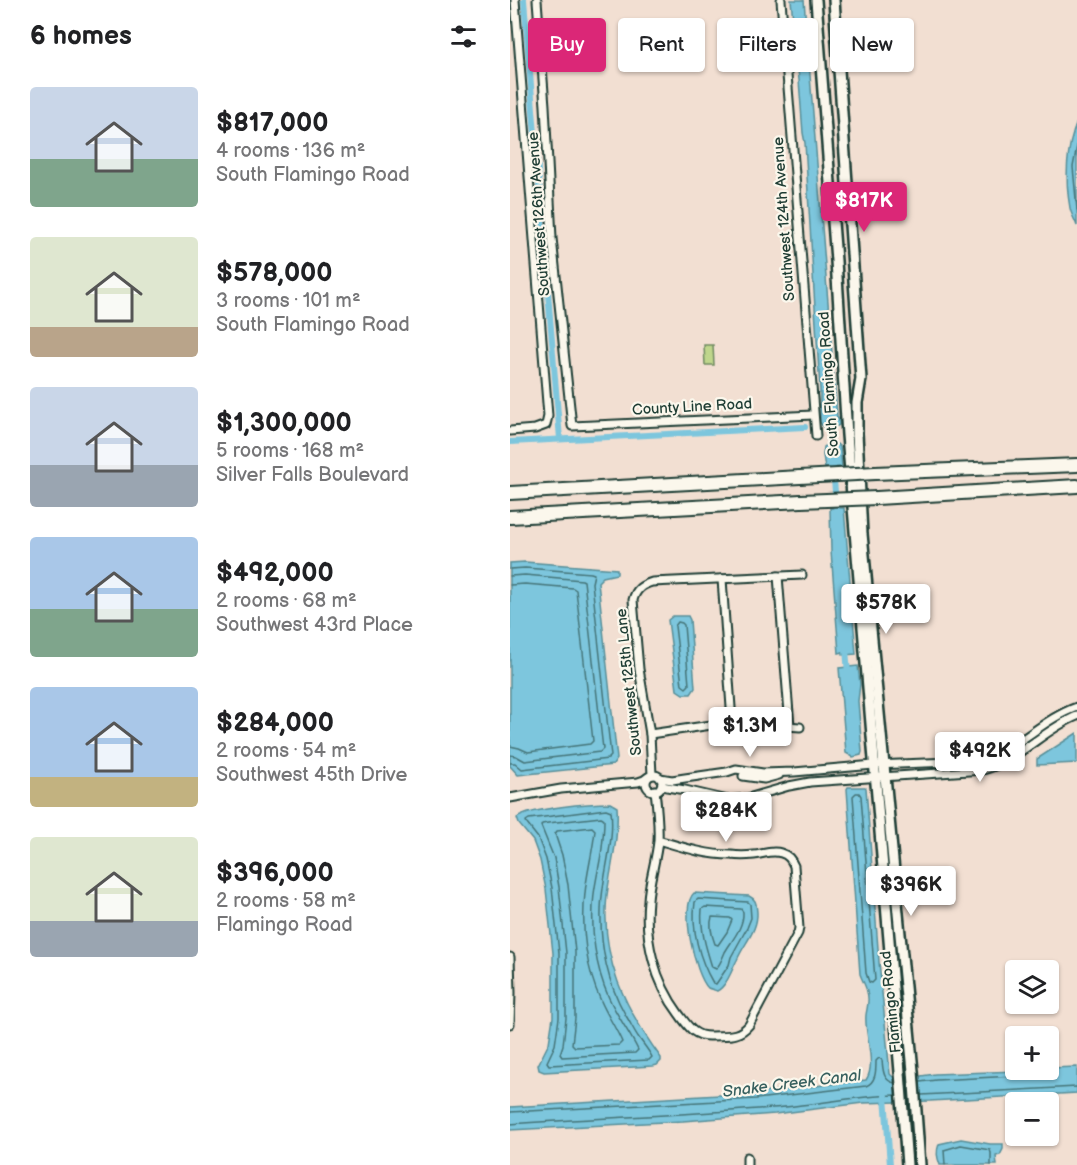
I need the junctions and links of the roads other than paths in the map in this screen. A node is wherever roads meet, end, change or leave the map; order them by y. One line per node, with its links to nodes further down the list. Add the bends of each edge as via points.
1 (515, 0): 8 (street, Southwest 126th Avenue, via 548,416 546,425)
2 (537, 0): 7 (street, Southwest 126th Avenue, via 552,238)
3 (781, 0): 6 (street, Southwest 124th Avenue)
4 (816, 0): 25 (main road, South Flamingo Road)
5 (834, 0): 26 (main road, South Flamingo Road, via 861,379 856,433 862,534)
6 (813, 416): 7 (street, County Line Road); 9 (street, Southwest 124th Avenue)
7 (572, 426)
8 (510, 431)
9 (816, 436)
10 (1077, 465): 12 (highway, bridge)
11 (1077, 486): 13 (highway, bridge)
12 (510, 493)
13 (510, 517)
14 (802, 575): 15 (street)
15 (778, 576): 16 (street); 22 (street)
16 (722, 579): 20 (street); 24 (street, Southwest 125th Lane, via 652,582 635,594 639,669)
17 (1077, 707): 18 (street)
18 (1058, 714): 21 (street); 26 (street, via 986,759)
19 (1077, 716): 21 (street)
20 (732, 722): 22 (street); 24 (street)
21 (1064, 723): 30 (street, via 993,767)
22 (790, 726): 23 (street)
23 (800, 726)
24 (650, 734): 29 (street, Southwest 125th Lane)
25 (874, 765): 26 (street); 28 (street); 31 (main road, Flamingo Road)
26 (885, 765): 30 (main road, Flamingo Road)
27 (727, 772): 28 (street); 28 (street, via 764,779); 29 (street, via 672,780)
28 (794, 772)
29 (654, 777): 32 (street); 33 (street, via 662,782); 33 (street, via 646,783)
30 (885, 777): 31 (street); 39 (main road, Flamingo Road)
31 (875, 778): 33 (street, via 810,782 728,800 685,790); 38 (main road, Flamingo Road)
32 (624, 783): 33 (street); 34 (street)
33 (655, 789): 35 (street)
34 (510, 798)
35 (658, 840): 35 (street, via 709,854 772,852 791,859 798,933 743,1032 706,1036 692,1032 659,978 647,930)
36 (510, 957): 37 (street)
37 (510, 1024)
38 (907, 1165)
39 (920, 1165)

